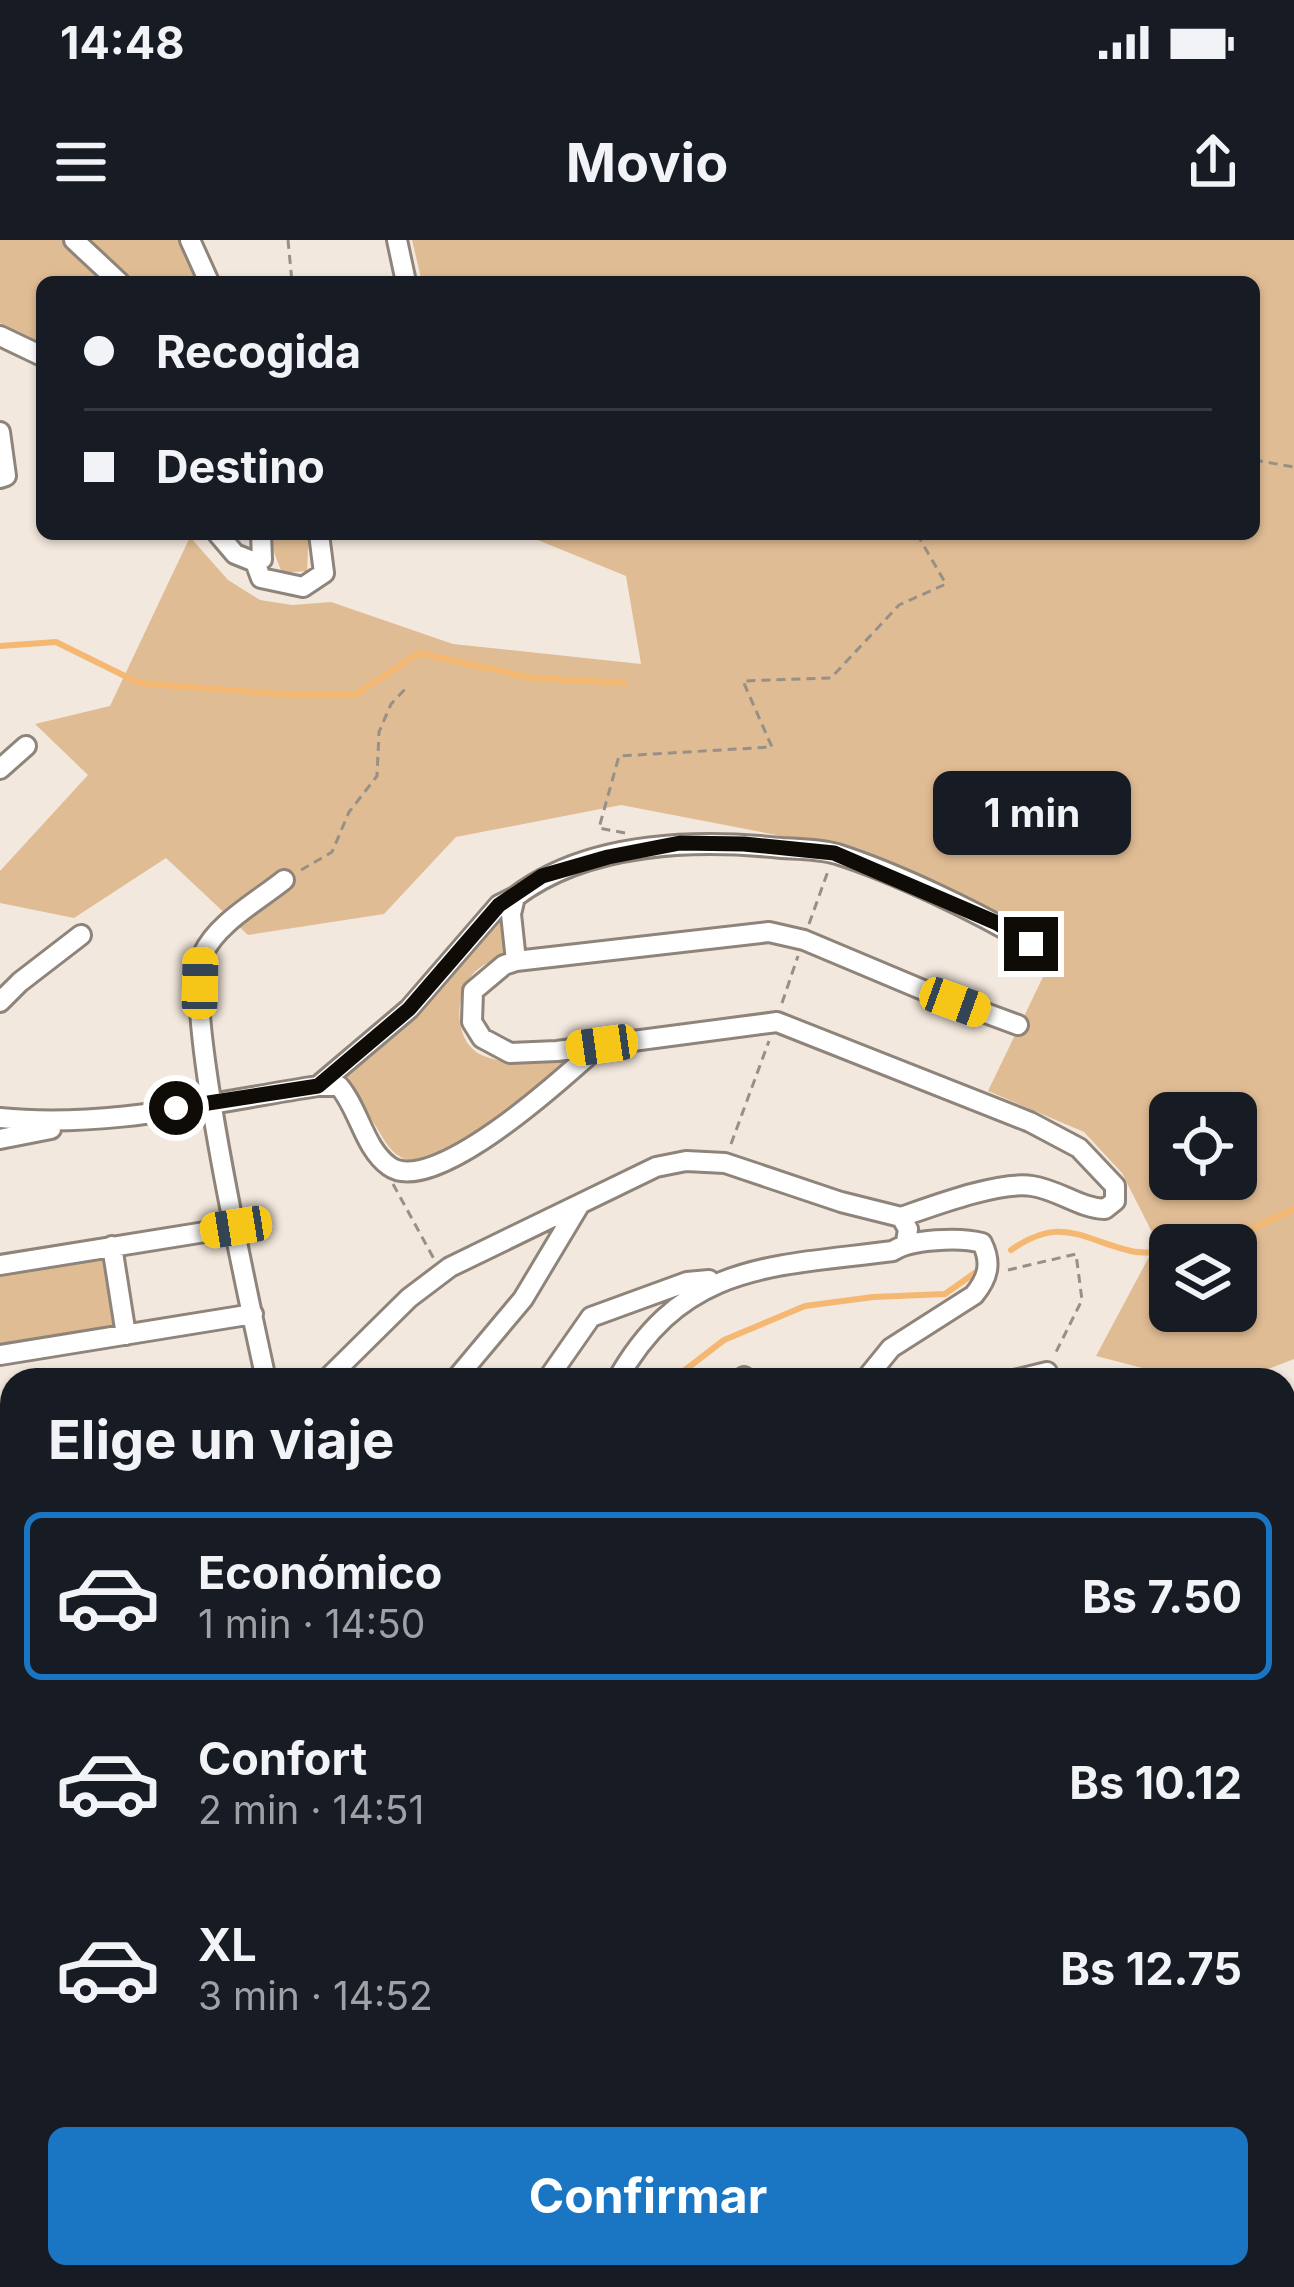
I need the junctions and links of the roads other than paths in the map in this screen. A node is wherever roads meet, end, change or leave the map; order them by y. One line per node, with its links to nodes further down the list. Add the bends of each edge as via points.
1 (74, 240): 4 (street)
2 (190, 240): 5 (street)
3 (397, 240): 6 (street)
4 (113, 276)
5 (206, 276)
6 (405, 276)
7 (0, 336): 8 (street)
8 (36, 353)
9 (0, 432): 10 (street)
10 (0, 478)
11 (223, 540): 14 (street)
12 (262, 540): 14 (street, via 265,552)
13 (320, 540): 14 (street, via 324,573 303,587 260,578)
14 (255, 562)
15 (26, 746): 16 (street)
16 (0, 769)
17 (284, 880): 26 (street, via 218,933 201,957)
18 (514, 897): 20 (street, via 542,876 608,857 680,843 744,844 834,853); 21 (street); 25 (street, via 409,1009)
19 (81, 935): 22 (street)
20 (1031, 944)
21 (516, 961): 23 (street, via 769,932); 24 (street, via 473,991 472,1022 482,1038 510,1053)
22 (0, 1002)
23 (1018, 1025)
24 (602, 1045): 25 (street, via 537,1102 447,1162 413,1172 392,1170 379,1157 339,1086); 31 (street, via 777,1022 1030,1122 1079,1148 1115,1186 1106,1209 1028,1185)
25 (318, 1086): 26 (street)
26 (212, 1102): 28 (street); 32 (street)
27 (0, 1118): 28 (street)
28 (103, 1119): 29 (street)
29 (0, 1139)
30 (580, 1204): 31 (street, via 686,1161 725,1163); 41 (street, via 439,1276); 42 (street, via 523,1299)
31 (901, 1217): 33 (street)
32 (236, 1227): 34 (street); 37 (street)
33 (906, 1242): 36 (street, via 893,1251); 45 (street, via 982,1243 988,1272 974,1295 891,1348)
34 (112, 1246): 35 (street); 38 (street)
35 (0, 1264)
36 (726, 1279): 43 (street, via 687,1282 591,1317); 44 (street, via 671,1310)
37 (253, 1314): 38 (street); 40 (street)
38 (127, 1335): 39 (street)
39 (0, 1355)
40 (264, 1368)
41 (338, 1368)
42 (465, 1368)
43 (556, 1368)
44 (624, 1368)
45 (875, 1368)

